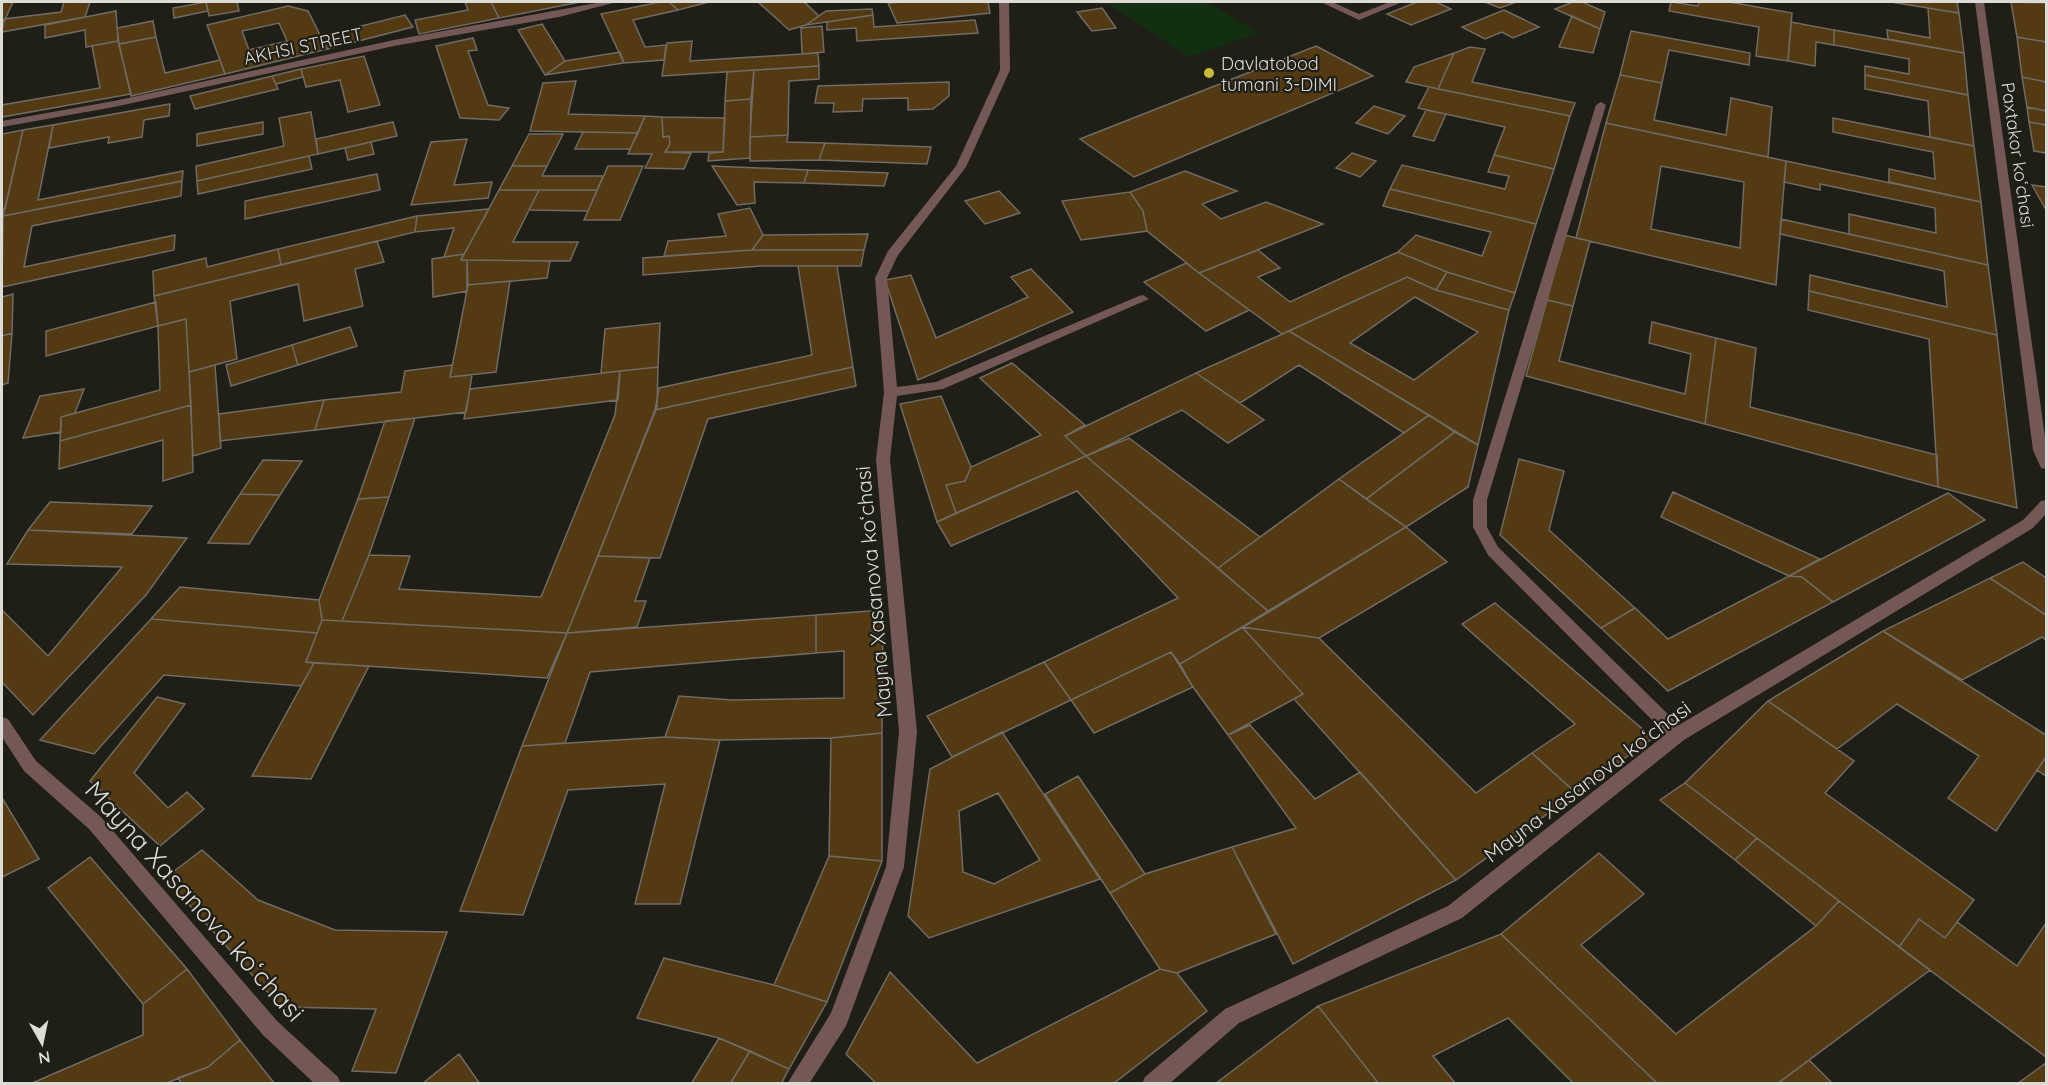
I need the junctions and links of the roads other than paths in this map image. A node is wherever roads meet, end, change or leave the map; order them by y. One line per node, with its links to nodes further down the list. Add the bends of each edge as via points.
1 (612, 2): 7 (street, AKHSI STREET)
2 (1004, 2): 9 (street, Mayna Xasanova koʻchasi, via 1005,70 961,167 892,254 882,278)
3 (1326, 2): 4 (street, via 1359,17)
4 (1397, 2)
5 (1979, 2): 10 (street, Paxtakor koʻchasi)
6 (1601, 105): 14 (street, via 1480,500 1480,527 1493,550)
7 (2, 124)
8 (1143, 299): 9 (street, via 938,386)
9 (891, 392): 16 (street, Mayna Xasanova koʻchasi, via 883,459 908,732 895,867 839,1019)
10 (2043, 449): 11 (street)
11 (2046, 464)
12 (2046, 505): 14 (street, Mayna Xasanova koʻchasi, via 2028,524)
13 (2, 724): 15 (street, Mayna Xasanova koʻchasi, via 30,766 95,824 270,1028)
14 (1678, 735): 17 (street, Mayna Xasanova koʻchasi, via 1455,912 1232,1016)
15 (331, 1083)
16 (797, 1083)
17 (1152, 1083)

